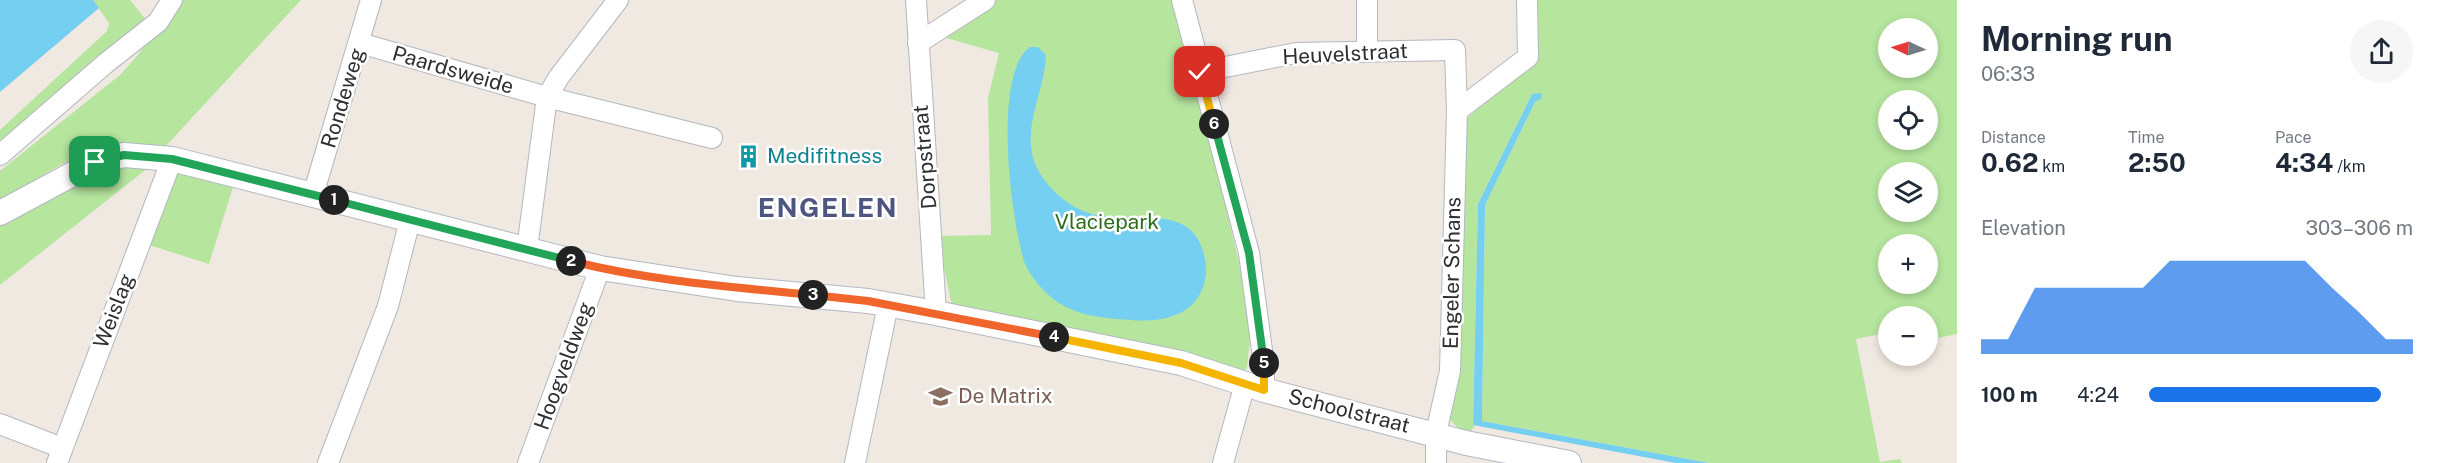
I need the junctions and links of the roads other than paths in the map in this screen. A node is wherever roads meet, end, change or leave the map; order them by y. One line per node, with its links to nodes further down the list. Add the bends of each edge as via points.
1 (172, 0): 17 (street, via 158,22)
2 (371, 0): 9 (street, Rondeweg)
3 (618, 0): 14 (street)
4 (916, 0): 10 (street, Dorpstraat)
5 (985, 0): 10 (street)
6 (1182, 0): 13 (street)
7 (1367, 0): 12 (street)
8 (1527, 0): 15 (street, via 1528,57)
9 (360, 43): 14 (street, Paardsweide); 19 (street, Rondeweg)
10 (918, 43): 25 (street, Dorpstraat)
11 (1455, 50): 12 (street, Heuvelstraat); 15 (street, Engeler Schans)
12 (1367, 52): 13 (street, Heuvelstraat, via 1296,53)
13 (1200, 72): 26 (street, via 1249,253 1264,365)
14 (547, 97): 16 (street, Paardsweide); 22 (street)
15 (1457, 111): 28 (street, Engeler Schans, via 1450,371)
16 (712, 138)
17 (0, 155)
18 (172, 159): 19 (street, Schoolstraat); 20 (street, Schoolstraat, via 124,155 95,162); 29 (street, Weislag)
19 (313, 195): 21 (street, Schoolstraat)
20 (0, 213)
21 (410, 220): 22 (street, Schoolstraat); 30 (street, via 388,306)
22 (527, 249): 23 (street, Schoolstraat)
23 (600, 268): 24 (street, Schoolstraat, via 737,289); 31 (street, Hoogveldweg)
24 (888, 305): 25 (street, Schoolstraat); 32 (street)
25 (936, 313): 26 (street, Schoolstraat, via 1181,363)
26 (1255, 387): 28 (street, Schoolstraat); 33 (street)
27 (0, 424): 29 (street)
28 (1436, 433): 34 (street, Engeler Schans); 35 (street, Schoolstraat, via 1466,443)
29 (60, 456)
30 (328, 463)
31 (528, 463)
32 (855, 463)
33 (1223, 463)
34 (1436, 463)
35 (1569, 463)

